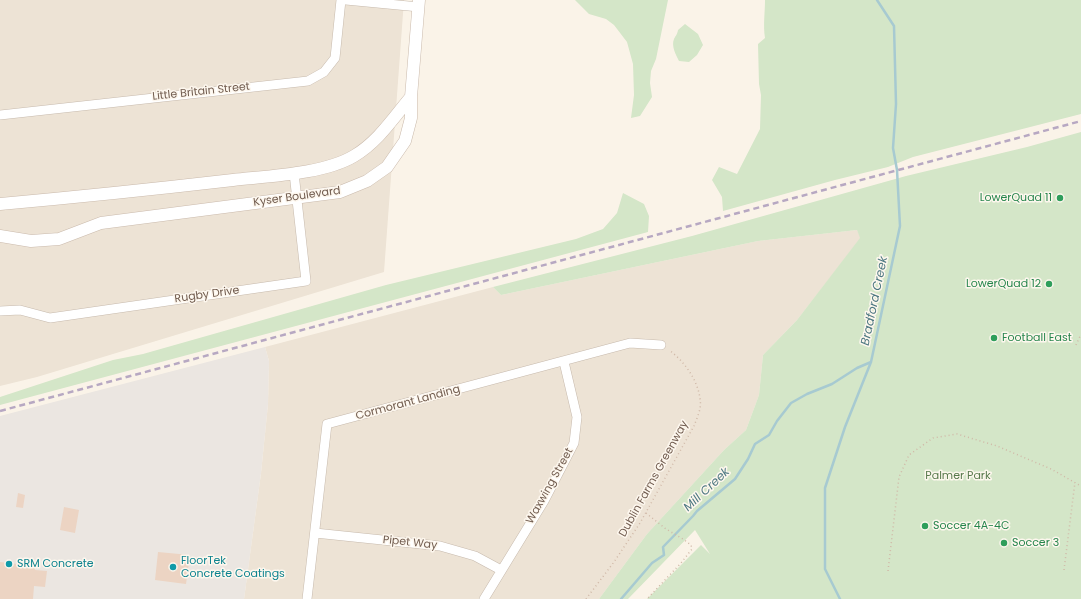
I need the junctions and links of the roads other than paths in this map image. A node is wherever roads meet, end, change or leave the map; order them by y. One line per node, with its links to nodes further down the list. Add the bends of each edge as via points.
1 (341, 0): 5 (street, Little Britain Street, via 335,58 324,72 308,81)
2 (346, 0): 3 (street)
3 (419, 4): 4 (street, Kyser Boulevard)
4 (411, 97): 6 (street, via 376,139 354,156 326,167); 7 (street, Kyser Boulevard, via 411,118 405,141 387,167 367,181 340,192)
5 (0, 115)
6 (294, 173): 7 (street, Rugby Drive); 8 (street, via 101,196)
7 (296, 198): 9 (street, Kyser Boulevard, via 101,223 59,239 31,241); 10 (street, Rugby Drive, via 306,281 50,318 20,310)
8 (0, 204)
9 (0, 236)
10 (0, 311)
11 (660, 344): 12 (street, Cormorant Landing, via 630,343)
12 (564, 362): 13 (street, Cormorant Landing, via 327,424); 14 (street, Waxwing Street, via 577,417 574,443 544,501)
13 (314, 533): 14 (street, Pipet Way, via 440,546 475,556); 15 (street, Cormorant Landing)
14 (501, 570): 16 (street, Waxwing Street)
15 (307, 599)
16 (484, 599)

